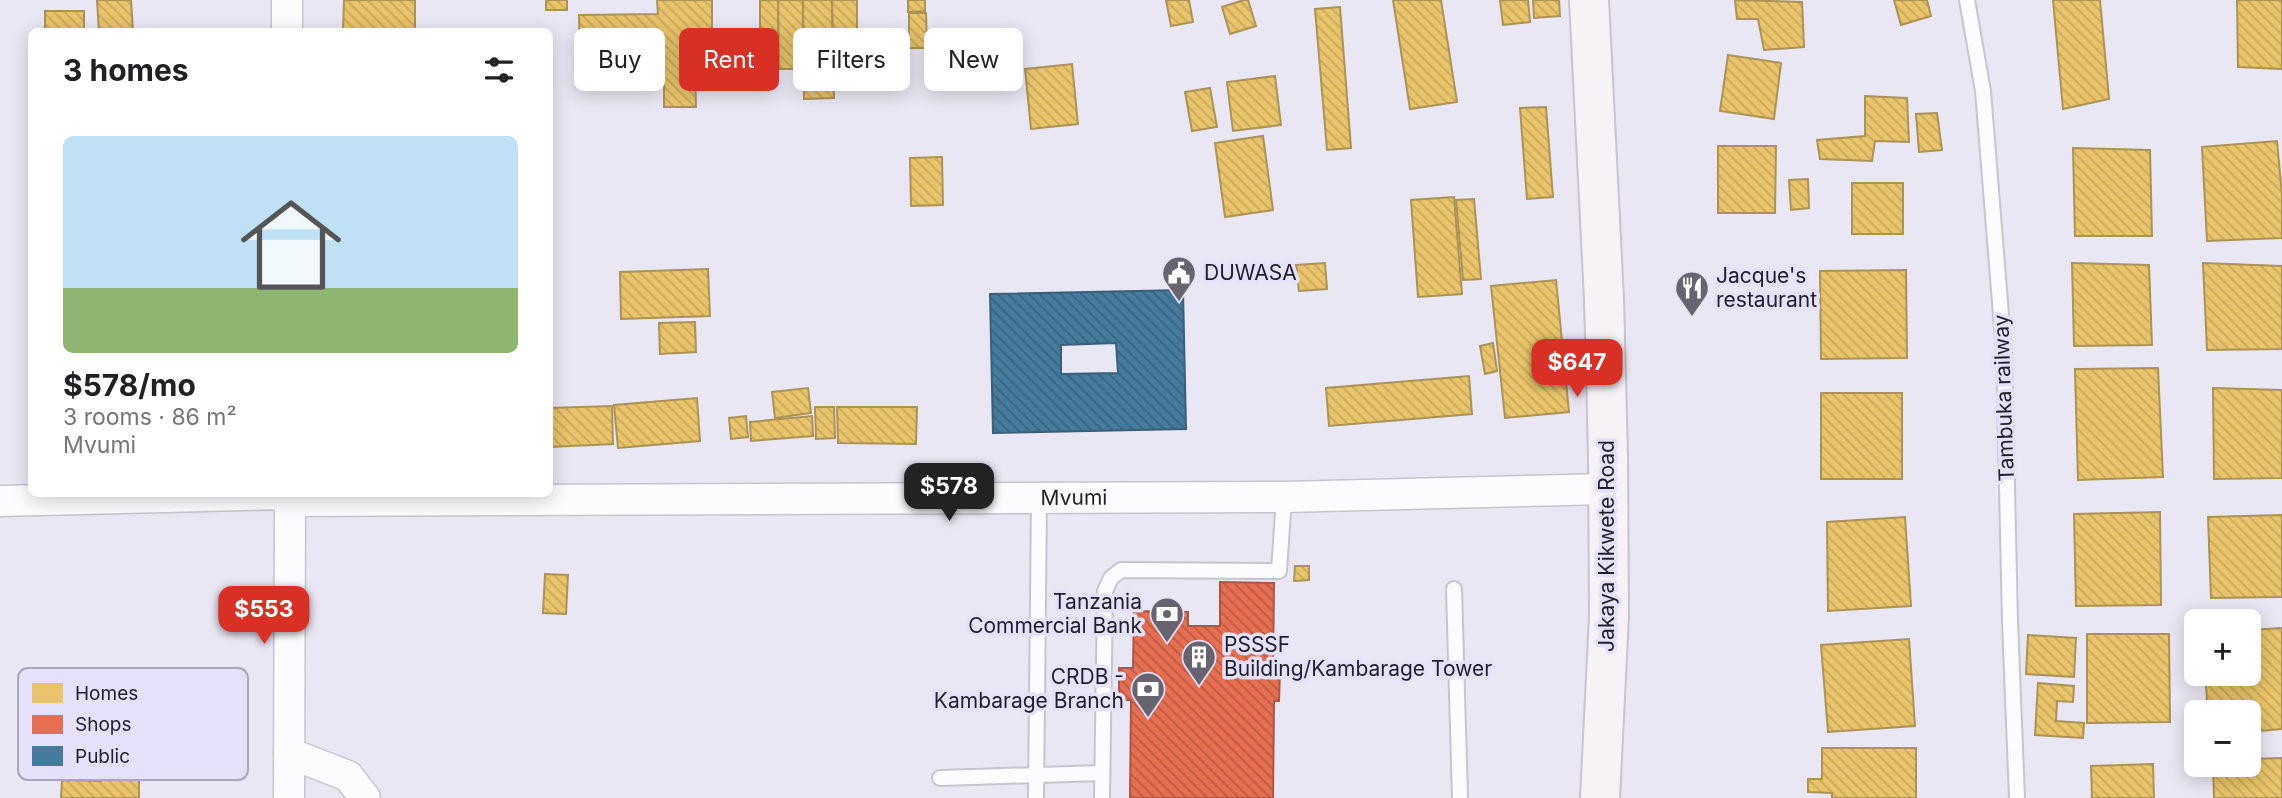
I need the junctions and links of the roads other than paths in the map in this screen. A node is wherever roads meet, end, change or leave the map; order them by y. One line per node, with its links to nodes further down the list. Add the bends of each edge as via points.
1 (287, 0): 4 (street)
2 (1589, 0): 5 (main road, Jakaya Kikwete Road)
3 (1967, 0): 23 (lane, Tambuka railway, via 1983,91 2004,352)
4 (287, 28)
5 (1608, 489): 6 (street, Mvumi); 22 (main road, Jakaya Kikwete Road, via 1609,616)
6 (1284, 496): 10 (street, Mvumi); 14 (lane, via 1279,571 1121,570 1111,578 1105,591)
7 (231, 497): 11 (street, Mvumi)
8 (289, 497): 13 (street)
9 (553, 497): 10 (street, Mvumi)
10 (1039, 498): 15 (lane)
11 (0, 501)
12 (1454, 589): 21 (lane)
13 (289, 753): 17 (street); 18 (street, via 348,776)
14 (1102, 772): 15 (lane); 20 (lane)
15 (1036, 775): 16 (lane); 19 (lane)
16 (940, 778)
17 (289, 798)
18 (365, 798)
19 (1036, 798)
20 (1102, 798)
21 (1460, 798)
22 (1600, 798)
23 (2017, 798)

